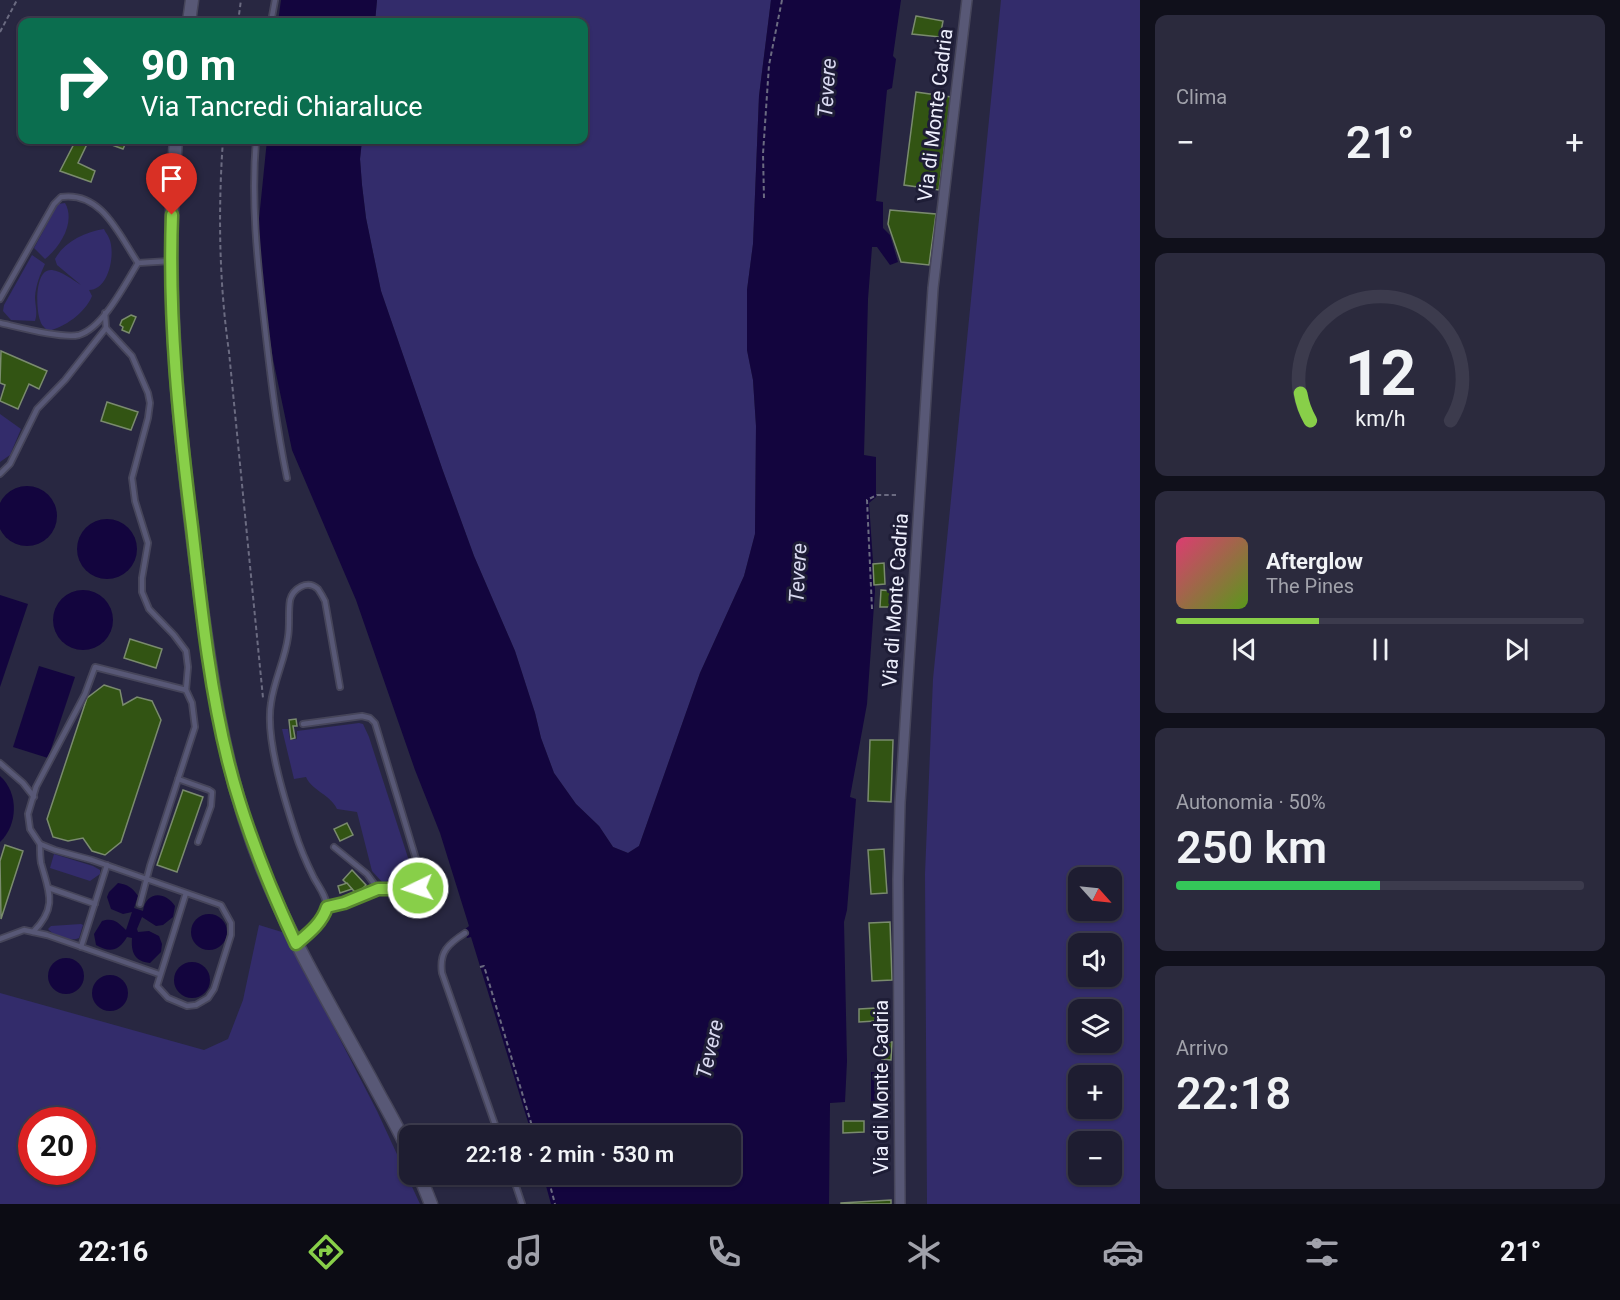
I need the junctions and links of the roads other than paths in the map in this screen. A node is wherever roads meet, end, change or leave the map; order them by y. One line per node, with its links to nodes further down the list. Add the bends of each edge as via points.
1 (192, 0): 4 (street)
2 (275, 0): 5 (lane)
3 (967, 0): 45 (street, Via di Monte Cadria, via 933,288 900,803)
4 (190, 18)
5 (272, 18)
6 (176, 144): 8 (street)
7 (256, 144): 15 (lane, via 256,249 277,430)
8 (170, 261): 9 (lane); 36 (street, via 177,397 219,716 251,838)
9 (138, 263): 10 (lane, via 99,207 82,199 61,197); 11 (lane)
10 (0, 299)
11 (105, 313): 12 (lane, via 84,333 72,336); 13 (lane)
12 (0, 323)
13 (106, 328): 14 (lane, via 37,409 10,464); 17 (lane, via 132,356 148,393 148,418 132,478 148,543 142,592 149,609 186,651)
14 (0, 474)
15 (287, 478)
16 (340, 687): 32 (lane, via 325,601 318,589 301,586 290,598 288,636 269,718 290,817)
17 (186, 690): 20 (lane, via 195,727); 21 (lane, via 95,667)
18 (303, 724): 28 (lane, via 362,716 375,723 422,879 418,888 407,894)
19 (0, 763): 21 (lane)
20 (178, 779): 22 (lane, via 212,792); 26 (lane)
21 (33, 796): 23 (lane, via 28,814 30,829)
22 (198, 842)
23 (40, 843): 25 (lane); 27 (lane)
24 (334, 847): 28 (lane, via 367,874)
25 (107, 865): 26 (lane); 30 (lane)
26 (146, 879): 29 (lane); 31 (lane)
27 (49, 888): 30 (lane); 33 (lane, via 51,901)
28 (378, 889): 32 (lane)
29 (186, 892): 38 (lane); 38 (lane, via 221,905 231,923 214,989 203,1002 187,1006 159,990)
30 (94, 904): 37 (lane)
31 (140, 904)
32 (327, 907): 36 (lane, via 325,916)
33 (33, 932): 35 (lane, via 24,930); 37 (lane)
34 (465, 933): 39 (lane, via 445,949 442,974)
35 (0, 939)
36 (296, 944): 40 (street)
37 (81, 947): 38 (lane)
38 (159, 974)
39 (495, 1125)
40 (399, 1134)
41 (423, 1185): 43 (street)
42 (516, 1185): 44 (lane)
43 (431, 1204)
44 (522, 1204)
45 (900, 1204)

